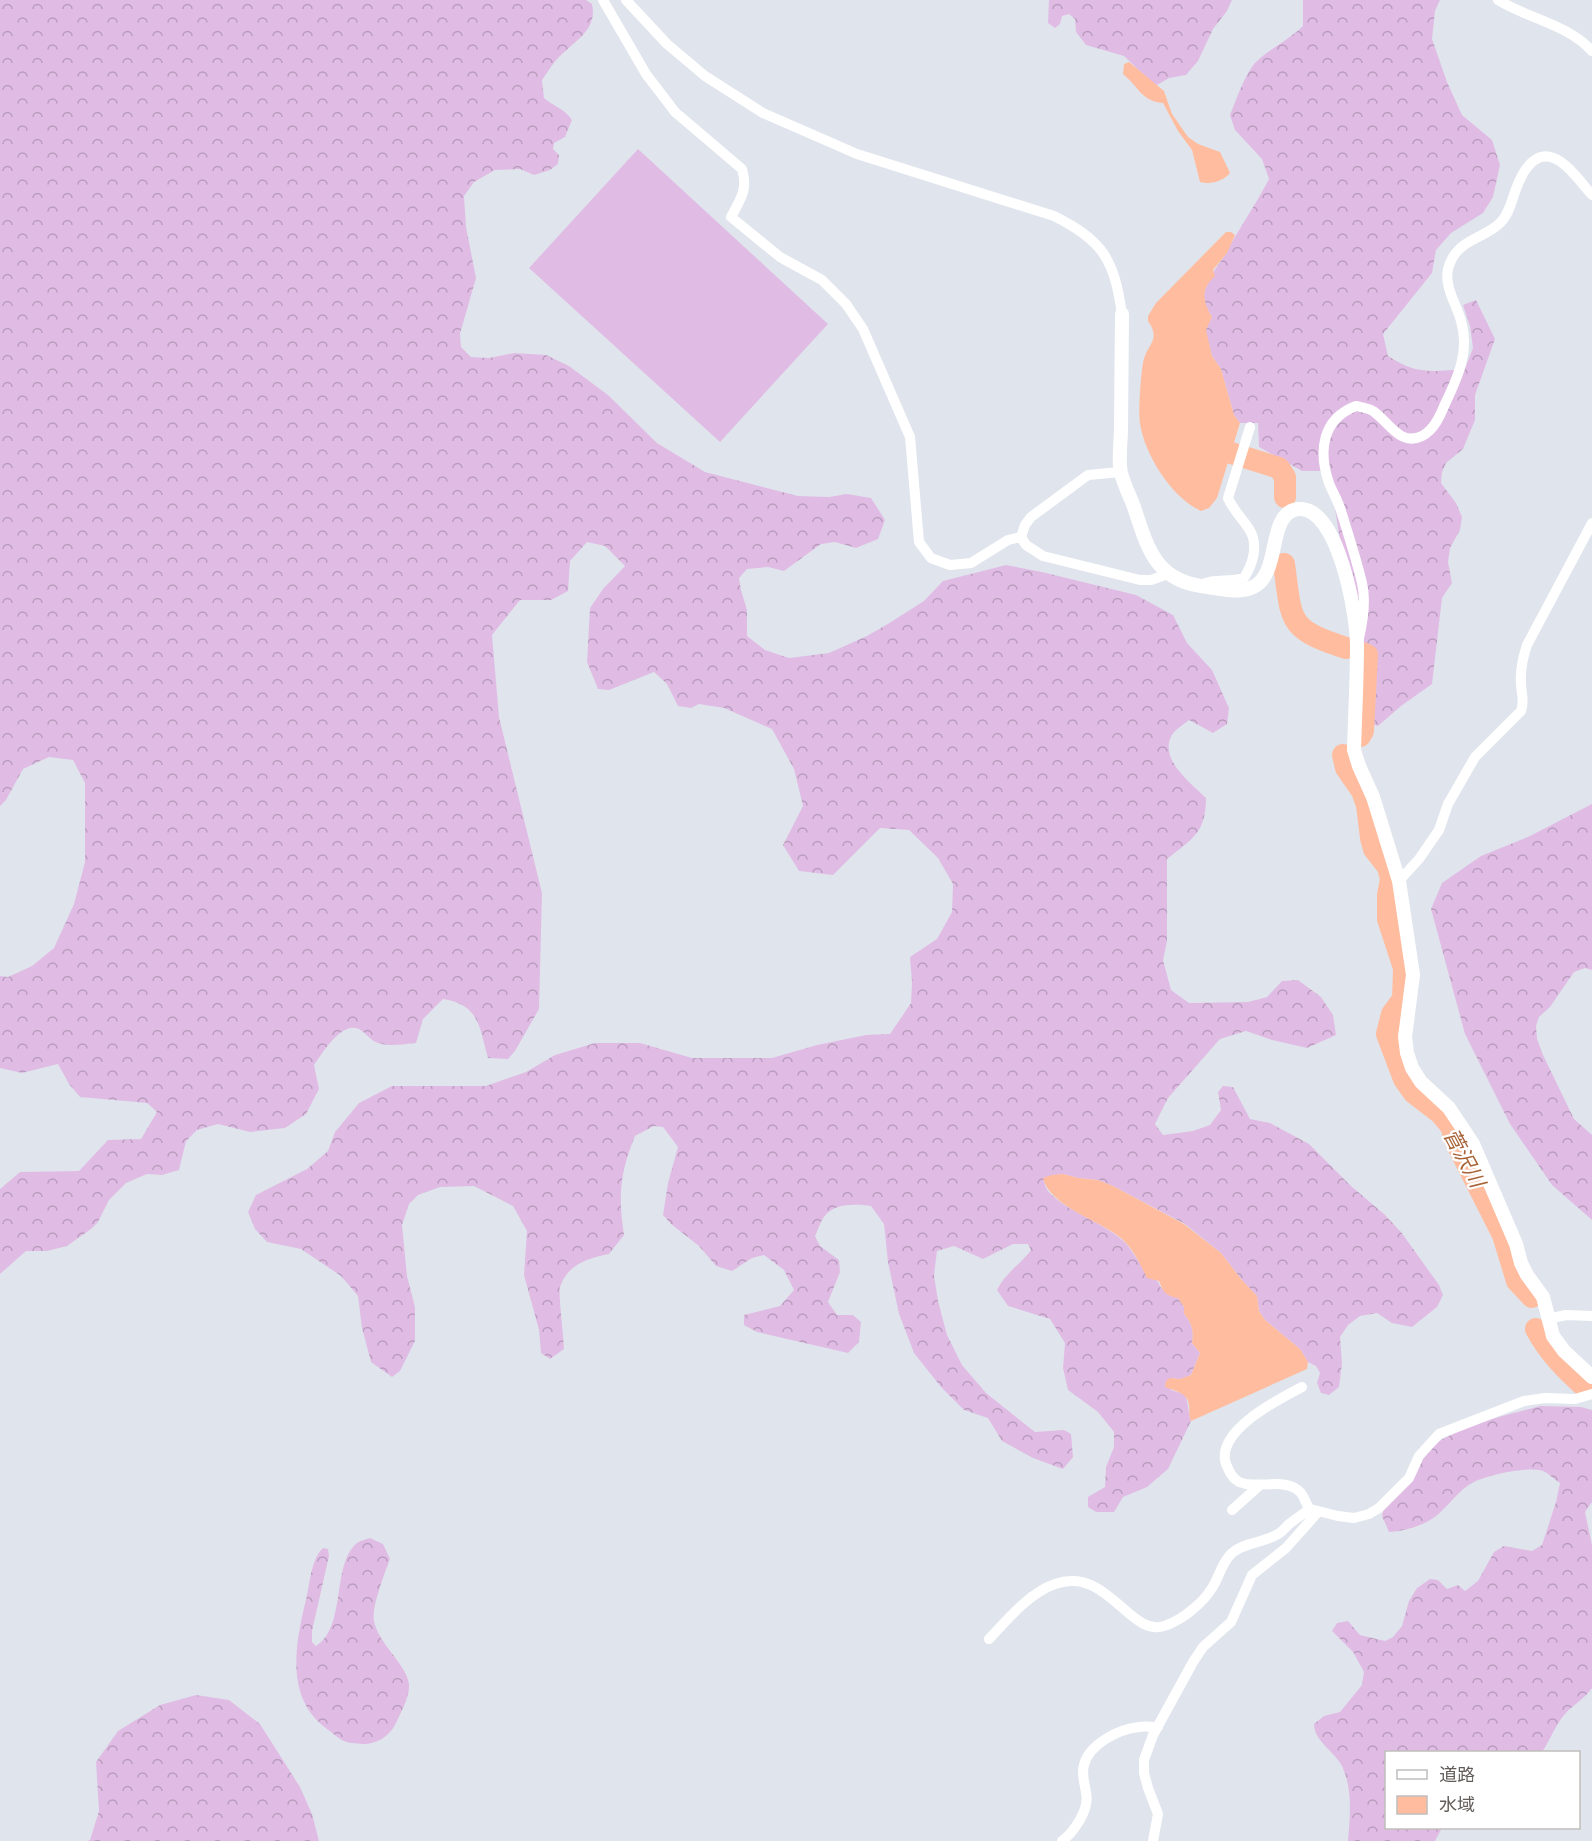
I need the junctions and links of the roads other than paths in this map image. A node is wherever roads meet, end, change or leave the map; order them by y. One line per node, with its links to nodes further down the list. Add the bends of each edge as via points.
1 (603, 0): 10 (street, via 646,74 675,112 742,169 746,182 731,217 780,257 822,280 846,304 863,329 910,437 919,542 932,558 950,565 971,563 1008,540)
2 (626, 0): 6 (street, via 667,44 705,76 763,113 856,154 1054,216 1079,229 1107,257 1118,286)
3 (1498, 0): 4 (street, via 1566,31)
4 (1592, 51)
5 (1592, 195): 13 (street, via 1560,161 1550,156 1538,158 1521,173 1501,223 1460,247 1448,269 1461,321 1464,355 1456,382 1424,436 1406,438 1373,411 1356,406 1334,419 1327,432 1324,461 1363,586 1363,622)
6 (1122, 314): 8 (street)
7 (1250, 427): 12 (street, via 1228,498 1251,531 1253,560 1244,578 1210,580)
8 (1120, 472): 10 (street, via 1088,475 1031,517); 11 (street, via 1154,561)
9 (1592, 523): 14 (street, via 1527,645 1521,711 1475,757 1448,804 1439,830)
10 (1021, 537): 11 (street, via 1043,556 1140,580)
11 (1168, 574): 12 (street)
12 (1198, 586): 13 (street, via 1238,590 1253,587 1269,568 1278,527 1285,517 1295,509 1308,510 1318,515 1327,528 1343,566)
13 (1357, 644): 14 (street, via 1354,750)
14 (1399, 881): 16 (street, via 1413,975 1405,1037 1412,1068 1449,1108 1473,1144 1521,1263 1543,1297)
15 (1592, 1316): 16 (street)
16 (1547, 1319): 17 (street, via 1553,1336)
17 (1592, 1377)
18 (1302, 1387): 20 (street, via 1254,1415 1231,1438 1225,1450 1225,1460 1234,1478)
19 (1592, 1395): 22 (street, via 1524,1401 1439,1434 1419,1456 1409,1478 1379,1508 1354,1518)
20 (1260, 1485): 21 (street); 22 (street, via 1293,1488)
21 (1232, 1510)
22 (1314, 1510): 23 (street, via 1280,1534 1234,1552 1224,1561 1205,1597 1167,1625 1148,1626 1104,1591 1079,1581 1044,1590); 24 (street, via 1286,1548 1252,1575 1231,1622 1203,1647)
23 (989, 1639)
24 (1158, 1728): 25 (street, via 1124,1730 1086,1757 1083,1777 1087,1801); 26 (street, via 1144,1760 1144,1773 1158,1814)
25 (1062, 1841)
26 (1153, 1841)

